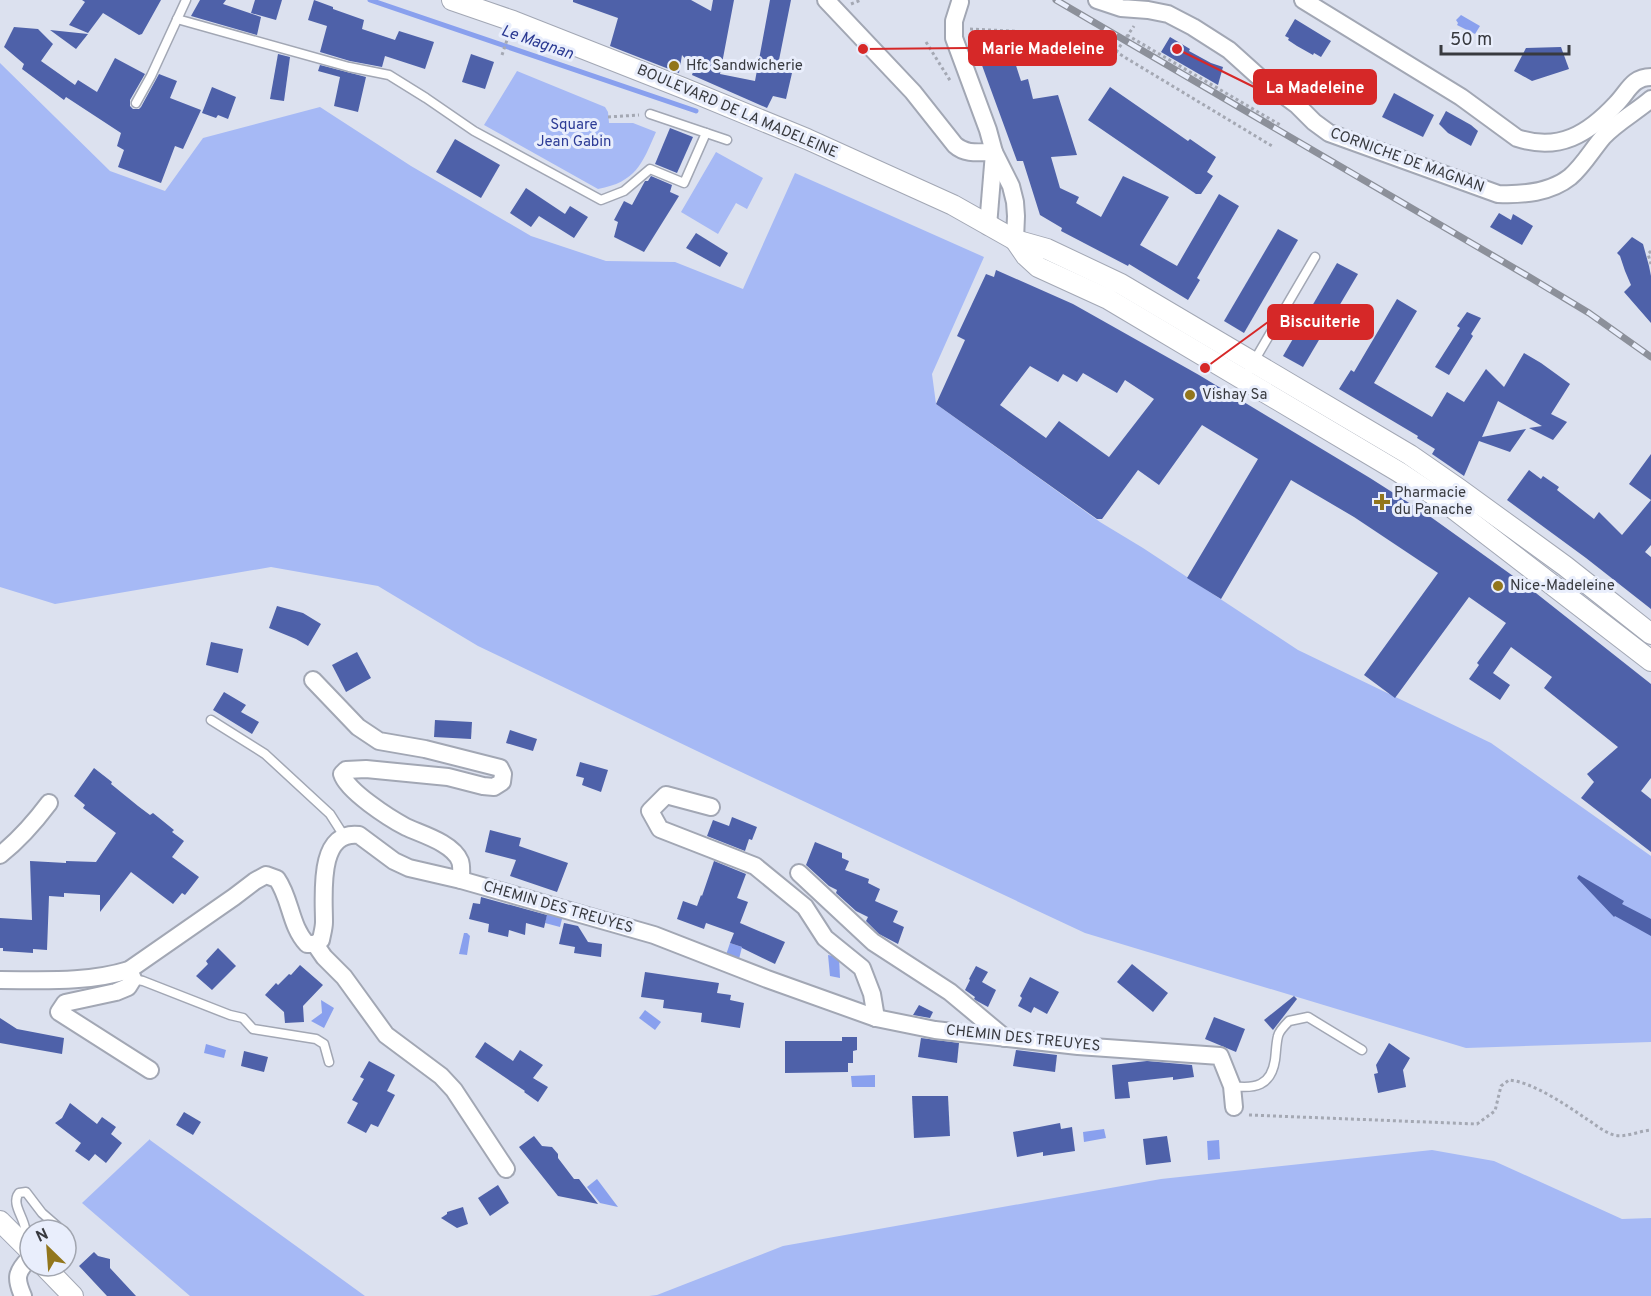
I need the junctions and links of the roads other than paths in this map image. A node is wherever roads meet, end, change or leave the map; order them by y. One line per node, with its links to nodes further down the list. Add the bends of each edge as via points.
1 (186, 0): 7 (lane)
2 (452, 0): 15 (street, BOULEVARD DE LA MADELEINE, via 799,136 944,201)
3 (826, 0): 14 (street, via 913,92 955,145 970,152)
4 (1097, 0): 9 (street, CORNICHE DE MAGNAN, via 1179,19 1229,50 1323,129 1498,194 1538,192 1559,184 1605,136)
5 (1303, 0): 8 (street, via 1527,141 1555,143 1575,137 1617,104 1641,77)
6 (960, 2): 14 (street, via 954,38)
7 (177, 19): 10 (lane); 12 (lane, via 389,75 474,131 600,200 624,191 650,169 684,183)
8 (1651, 77)
9 (1651, 100)
10 (136, 104)
11 (650, 114): 12 (lane)
12 (706, 133): 13 (lane)
13 (728, 140)
14 (994, 152): 15 (street); 16 (street, via 1015,202)
15 (988, 226): 16 (street, BOULEVARD DE LA MADELEINE)
16 (1015, 240): 18 (street, BOULEVARD DE LA MADELEINE, via 1047,249 1121,284); 19 (street, BOULEVARD DE LA MADELEINE, via 1038,267 1108,299)
17 (1316, 257): 18 (lane)
18 (1254, 362): 19 (lane); 20 (street, BOULEVARD DE LA MADELEINE, via 1420,462 1565,566)
19 (1243, 380): 21 (street, BOULEVARD DE LA MADELEINE, via 1399,471 1450,506)
20 (1651, 634)
21 (1651, 661)
22 (313, 680): 29 (street, via 358,727 379,741 500,768 502,782 494,787 448,777 377,770 346,770 342,774 348,785 386,815 449,849 460,862)
23 (211, 720): 26 (lane, via 265,754 330,814)
24 (49, 803): 27 (street)
25 (711, 807): 33 (street, via 666,795 650,811 660,829 755,866 805,907 825,938 862,968)
26 (344, 836): 29 (street, CHEMIN DES TREUYES, via 359,835 410,868); 30 (street, via 334,843 326,866 324,925 321,940)
27 (0, 855)
28 (799, 873): 34 (street, via 873,942 950,992)
29 (461, 880): 33 (street, CHEMIN DES TREUYES, via 654,935)
30 (315, 944): 31 (street, via 306,944 300,938 282,886 266,875); 40 (street, via 386,1035 454,1090)
31 (131, 974): 32 (street); 36 (lane, via 243,1018 253,1029 316,1039 324,1044); 37 (street, via 128,987 65,1003 58,1012)
32 (0, 980)
33 (876, 1018): 34 (street, CHEMIN DES TREUYES)
34 (1005, 1038): 38 (street, CHEMIN DES TREUYES, via 1220,1056)
35 (1362, 1050): 38 (lane, via 1308,1017 1289,1021 1278,1034 1270,1076 1260,1085)
36 (329, 1062)
37 (150, 1070)
38 (1232, 1086): 39 (street, CHEMIN DES TREUYES)
39 (1234, 1107)
40 (506, 1169)
41 (22, 1218): 42 (lane, via 15,1201 19,1193 26,1192)
42 (48, 1218)
43 (0, 1221): 44 (street)
44 (18, 1240)
45 (18, 1278): 47 (street)
46 (56, 1278): 48 (street)
47 (23, 1296)
48 (73, 1296)

